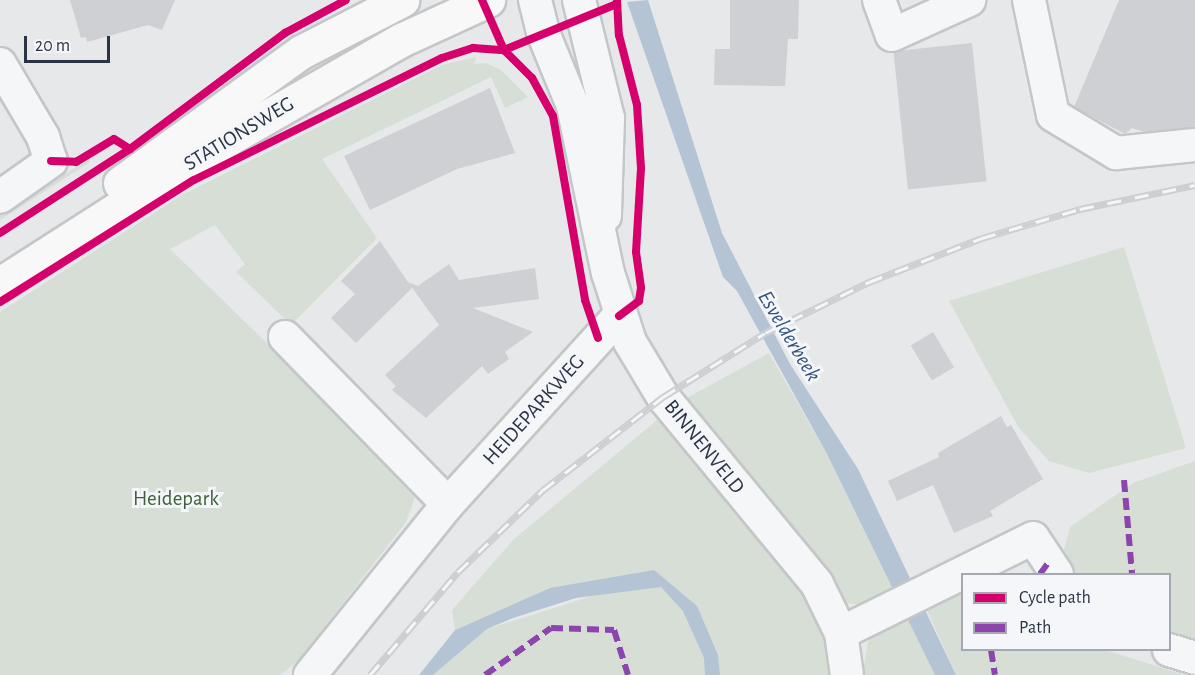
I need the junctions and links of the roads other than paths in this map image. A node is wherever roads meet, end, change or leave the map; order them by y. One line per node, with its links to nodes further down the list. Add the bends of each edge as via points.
1 (402, 0): 12 (main road, STATIONSWEG, via 301,52 109,191)
2 (488, 0): 13 (main road, STATIONSWEG, via 401,40 209,150)
3 (535, 0): 11 (street, BINNENVELD, via 573,106)
4 (579, 0): 11 (street, BINNENVELD, via 608,118 609,178)
5 (879, 0): 6 (street, via 892,35)
6 (969, 0)
7 (1029, 0): 9 (street, via 1053,115 1116,153)
8 (0, 64): 10 (street, via 43,137 51,161)
9 (1195, 145)
10 (0, 197)
11 (601, 243): 14 (street, BINNENVELD)
12 (0, 260)
13 (0, 284)
14 (619, 316): 16 (street, HEIDEPARKWEG); 18 (street, BINNENVELD, via 663,397 817,584)
15 (285, 337): 16 (street)
16 (448, 504): 21 (street, HEIDEPARKWEG)
17 (1056, 573): 18 (street, via 1033,538)
18 (841, 633): 22 (street, BINNENVELD)
19 (1171, 651): 20 (street)
20 (1195, 658)
21 (310, 675)
22 (848, 675)

